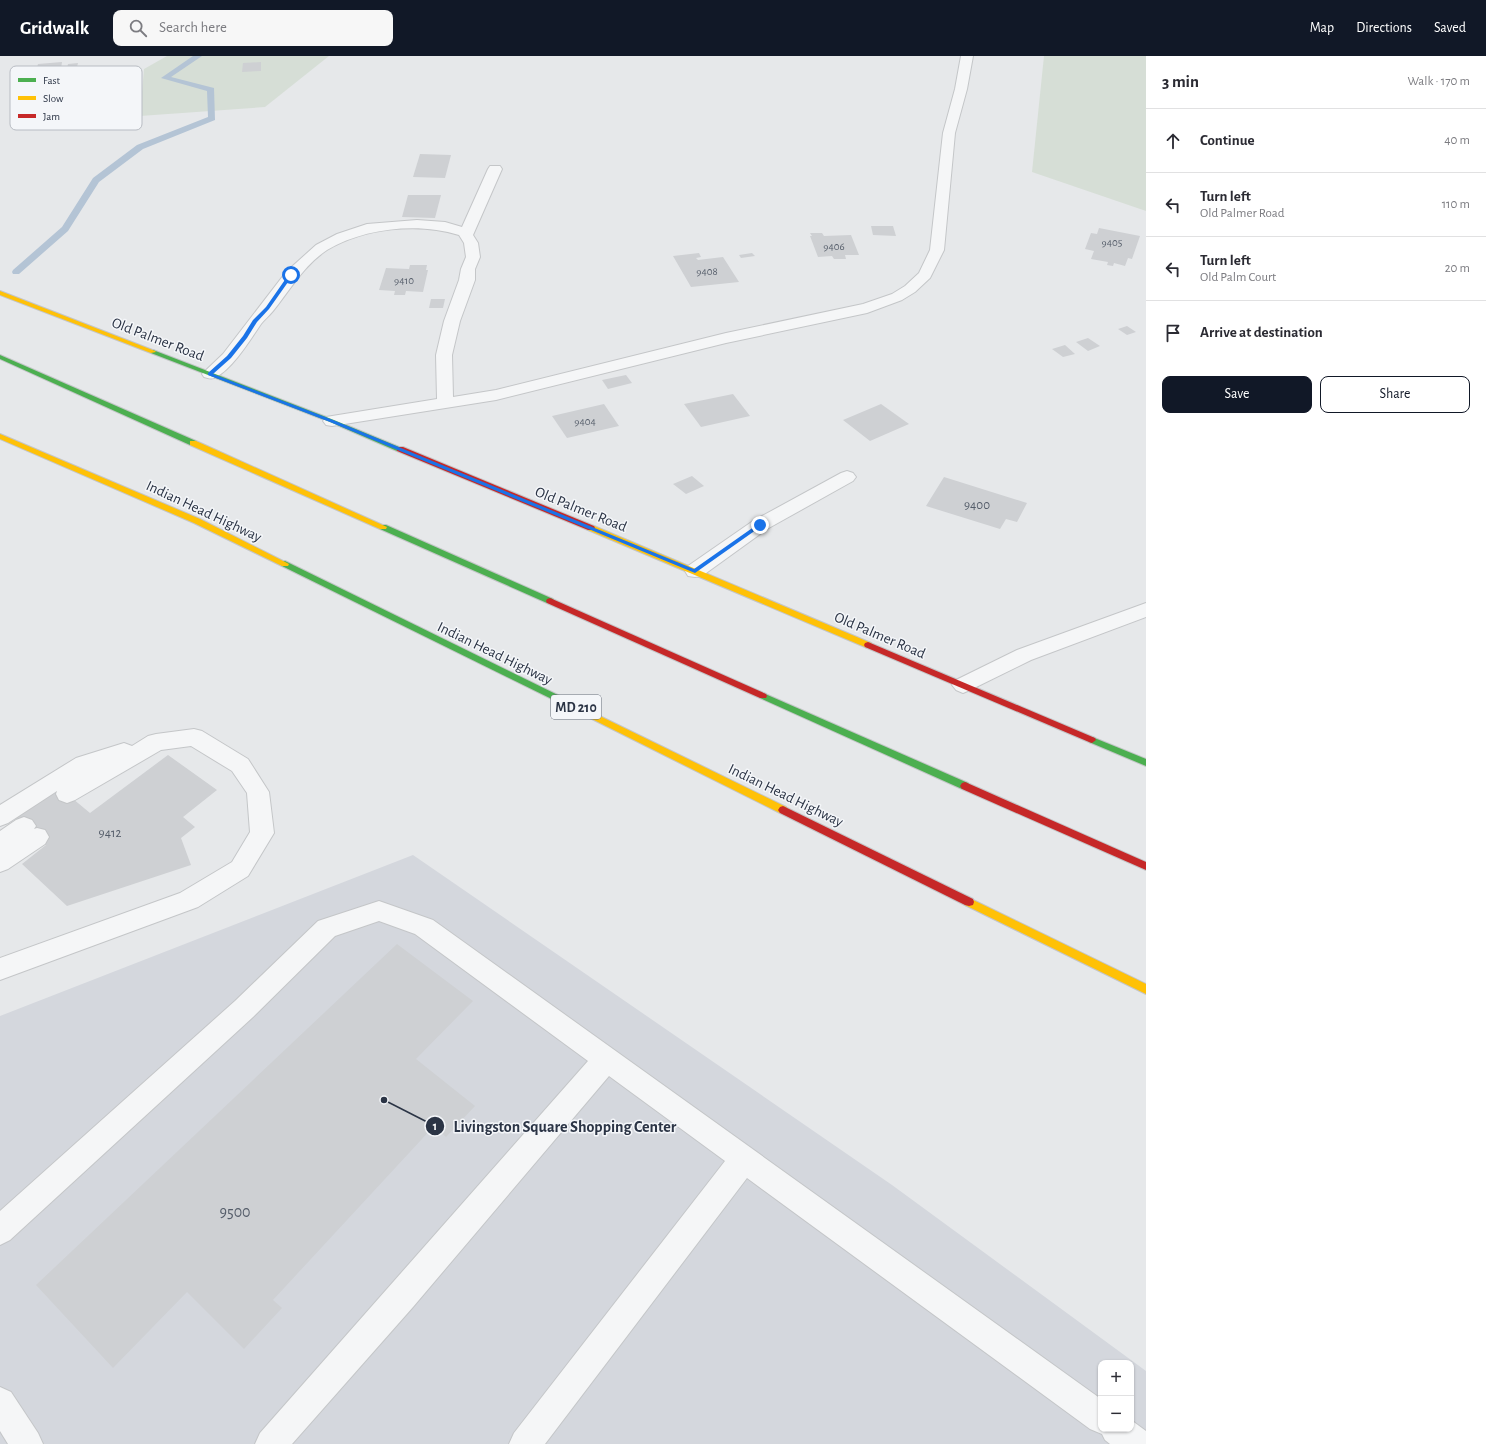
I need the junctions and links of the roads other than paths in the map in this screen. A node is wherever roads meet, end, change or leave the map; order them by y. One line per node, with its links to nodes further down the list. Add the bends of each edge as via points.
1 (967, 56): 7 (street, via 948,134 936,250 925,275 910,289 897,297 867,308 726,338 496,395)
2 (495, 169): 3 (street)
3 (466, 236): 6 (street, via 464,232 445,226 417,224 367,228 321,248 291,275 233,352); 7 (street, via 471,243 473,257 444,355)
4 (0, 293): 6 (main road, Old Palmer Road)
5 (0, 357): 20 (main road)
6 (210, 374): 8 (main road, Old Palmer Road)
7 (445, 403): 8 (street)
8 (332, 421): 11 (main road, Old Palmer Road)
9 (0, 436): 22 (main road, Indian Head Highway / MD 210, via 197,521)
10 (847, 477): 11 (street, via 760,525)
11 (695, 571): 13 (main road, Old Palmer Road)
12 (1146, 610): 13 (street, via 1024,655)
13 (963, 685): 15 (main road, Old Palmer Road)
14 (156, 742): 16 (street); 17 (street, via 84,764); 21 (street, via 194,738 240,765 258,792 262,833 240,869 189,900)
15 (1146, 763)
16 (73, 800)
17 (0, 817)
18 (0, 843): 19 (street, via 30,831)
19 (0, 862)
20 (1146, 866)
21 (4, 963)
22 (1146, 989)
23 (607, 1059): 24 (street); 25 (street, via 424,927 379,911 327,928 244,1009); 30 (street)
24 (744, 1159): 27 (street); 31 (street)
25 (0, 1230)
26 (0, 1403): 29 (street)
27 (1098, 1416)
28 (1120, 1432): 32 (street)
29 (27, 1444)
30 (271, 1444)
31 (525, 1444)
32 (1137, 1444)

